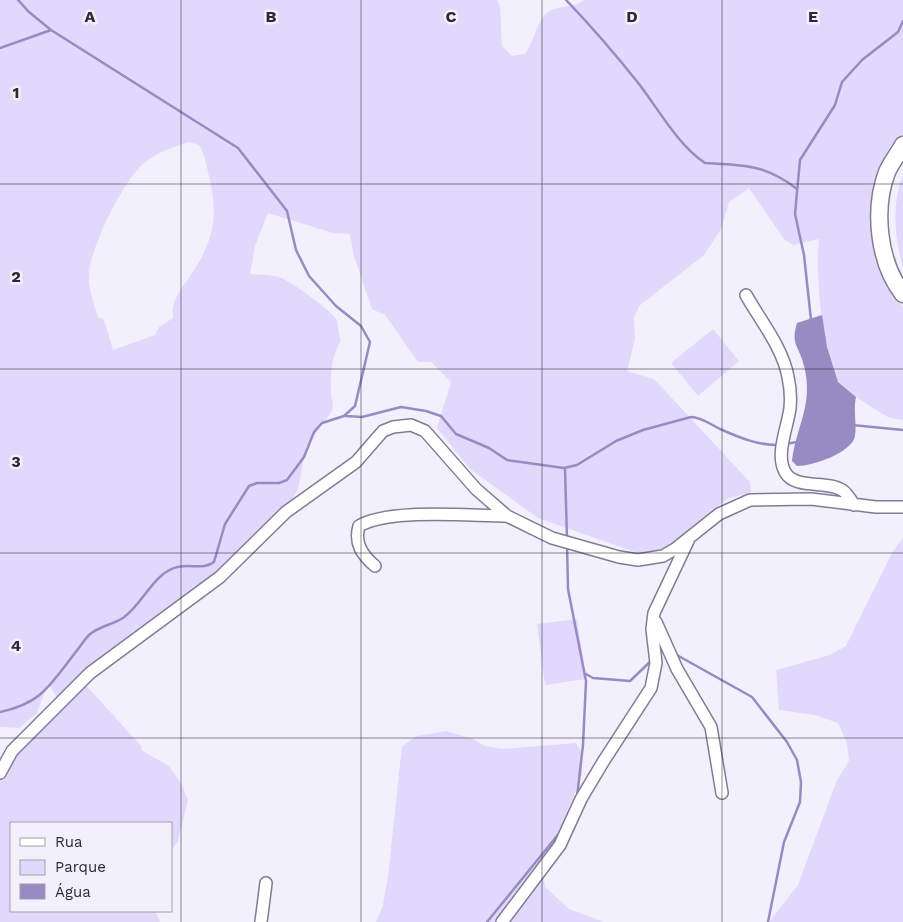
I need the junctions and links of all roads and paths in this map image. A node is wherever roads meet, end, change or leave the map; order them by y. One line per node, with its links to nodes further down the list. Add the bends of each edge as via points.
1 (903, 145): 2 (highway, via 888,171 881,194 880,215 887,263)
2 (903, 294)
3 (746, 295): 4 (street, via 784,360 788,377 791,405 782,449 785,471 792,479 843,490)
4 (854, 504): 5 (street); 7 (street, via 811,499 750,500 719,514)
5 (903, 506)
6 (507, 516): 7 (street, via 552,538 638,560 663,556); 8 (street, via 394,515 370,520 359,526 356,536 365,557); 10 (street, via 476,489 425,431 405,425 383,431 356,462 286,512 220,577 90,673 12,751)
7 (690, 537): 9 (street)
8 (375, 566)
9 (654, 613): 11 (street, via 672,659 711,726); 14 (street, via 652,629 656,663 651,688 594,777 560,846)
10 (0, 774)
11 (722, 793)
12 (266, 883): 13 (street)
13 (261, 922)
14 (502, 922)

